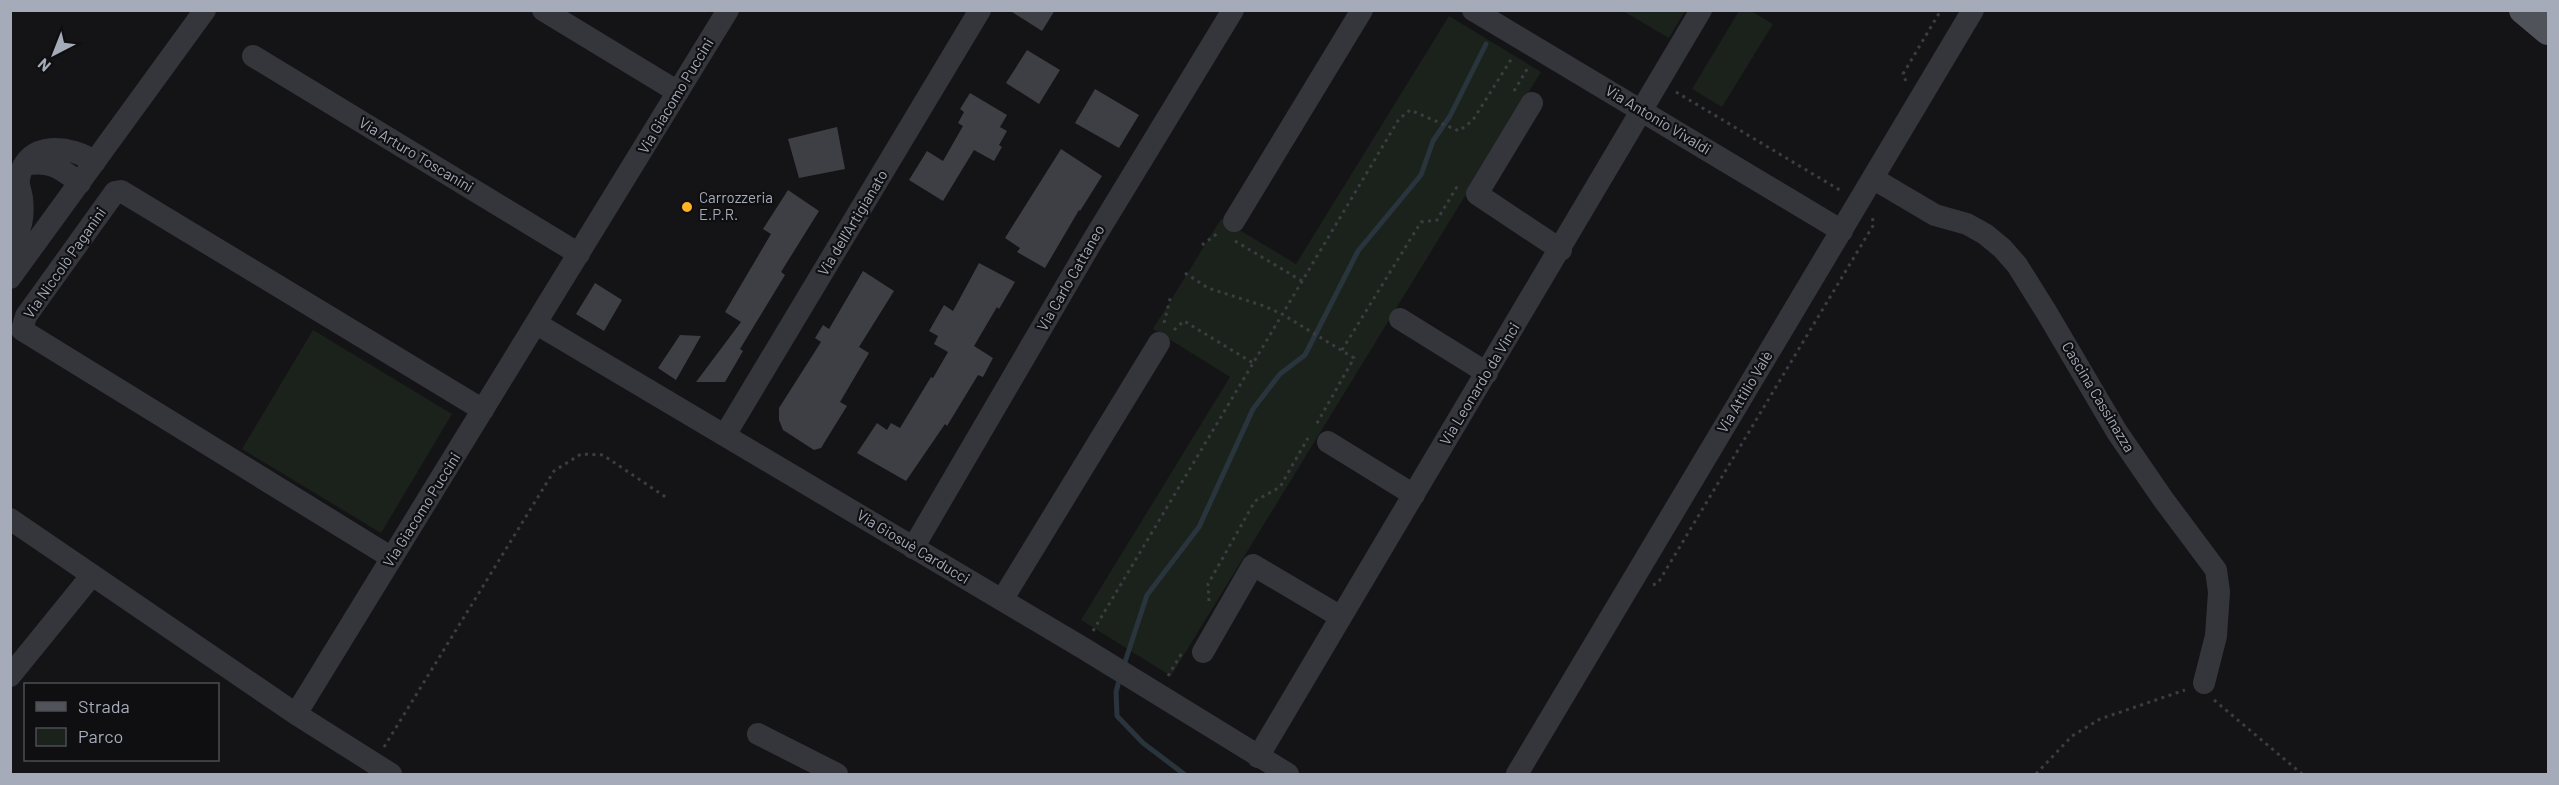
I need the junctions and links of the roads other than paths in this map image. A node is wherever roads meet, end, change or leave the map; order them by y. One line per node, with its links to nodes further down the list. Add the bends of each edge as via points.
1 (205, 10): 16 (street)
2 (543, 10): 13 (street)
3 (728, 10): 13 (street, Via Giacomo Puccini)
4 (980, 10): 31 (street, Via dell'Artigianato)
5 (1233, 10): 35 (street, Via Carlo Cattaneo, via 1095,235)
6 (1362, 10): 20 (street)
7 (1473, 10): 15 (street, Via Antonio Vivaldi)
8 (1701, 10): 15 (street, Via Leonardo da Vinci)
9 (1973, 10): 18 (street, Via Attilio Valè)
10 (2523, 10): 11 (main road)
11 (2548, 31)
12 (253, 56): 24 (street, Via Arturo Toscanini)
13 (678, 92): 24 (street, Via Giacomo Puccini)
14 (1532, 103): 23 (street, via 1477,194)
15 (1642, 111): 21 (street, Via Antonio Vivaldi); 23 (street, Via Leonardo da Vinci)
16 (95, 162): 17 (street, via 68,148 51,148 36,154); 19 (street)
17 (25, 165): 19 (street, via 40,162 58,167); 22 (street, via 19,180 23,224)
18 (1874, 179): 21 (street, Via Attilio Valè); 42 (street, Cascina Cassinazza, via 1935,215 1985,234 2017,265 2117,432 2216,570 2220,591 2216,636)
19 (80, 183): 25 (street)
20 (1234, 221)
21 (1842, 231): 49 (street, Via Attilio Valè)
22 (10, 246)
23 (1561, 250): 29 (street, Via Leonardo da Vinci)
24 (579, 254): 27 (street, Via Giacomo Puccini)
25 (10, 278)
26 (1400, 320): 29 (street)
27 (537, 324): 30 (street, Via Giacomo Puccini); 31 (street, Via Giosuè Carducci)
28 (1159, 343): 38 (street)
29 (1487, 374): 33 (street, Via Leonardo da Vinci)
30 (483, 410): 36 (street, Via Giacomo Puccini); 36 (street, Via Niccolò Paganini, via 121,191 115,192 26,316 22,330)
31 (725, 435): 35 (street, Via Giosuè Carducci)
32 (1317, 436): 33 (street)
33 (1414, 495): 39 (street, Via Leonardo da Vinci)
34 (10, 519): 37 (street)
35 (914, 548): 38 (street, Via Giosuè Carducci)
36 (392, 558): 43 (street, Via Giacomo Puccini)
37 (92, 575): 41 (street); 43 (street)
38 (1002, 600): 45 (street, Via Giosuè Carducci)
39 (1341, 617): 40 (street, via 1253,565); 45 (street, Via Leonardo da Vinci)
40 (1195, 649)
41 (10, 676)
42 (2204, 683)
43 (296, 714): 46 (street)
44 (758, 734): 47 (street)
45 (1258, 756): 48 (street, Via Giosuè Carducci)
46 (382, 769)
47 (837, 774)
48 (1288, 774)
49 (1517, 774)

